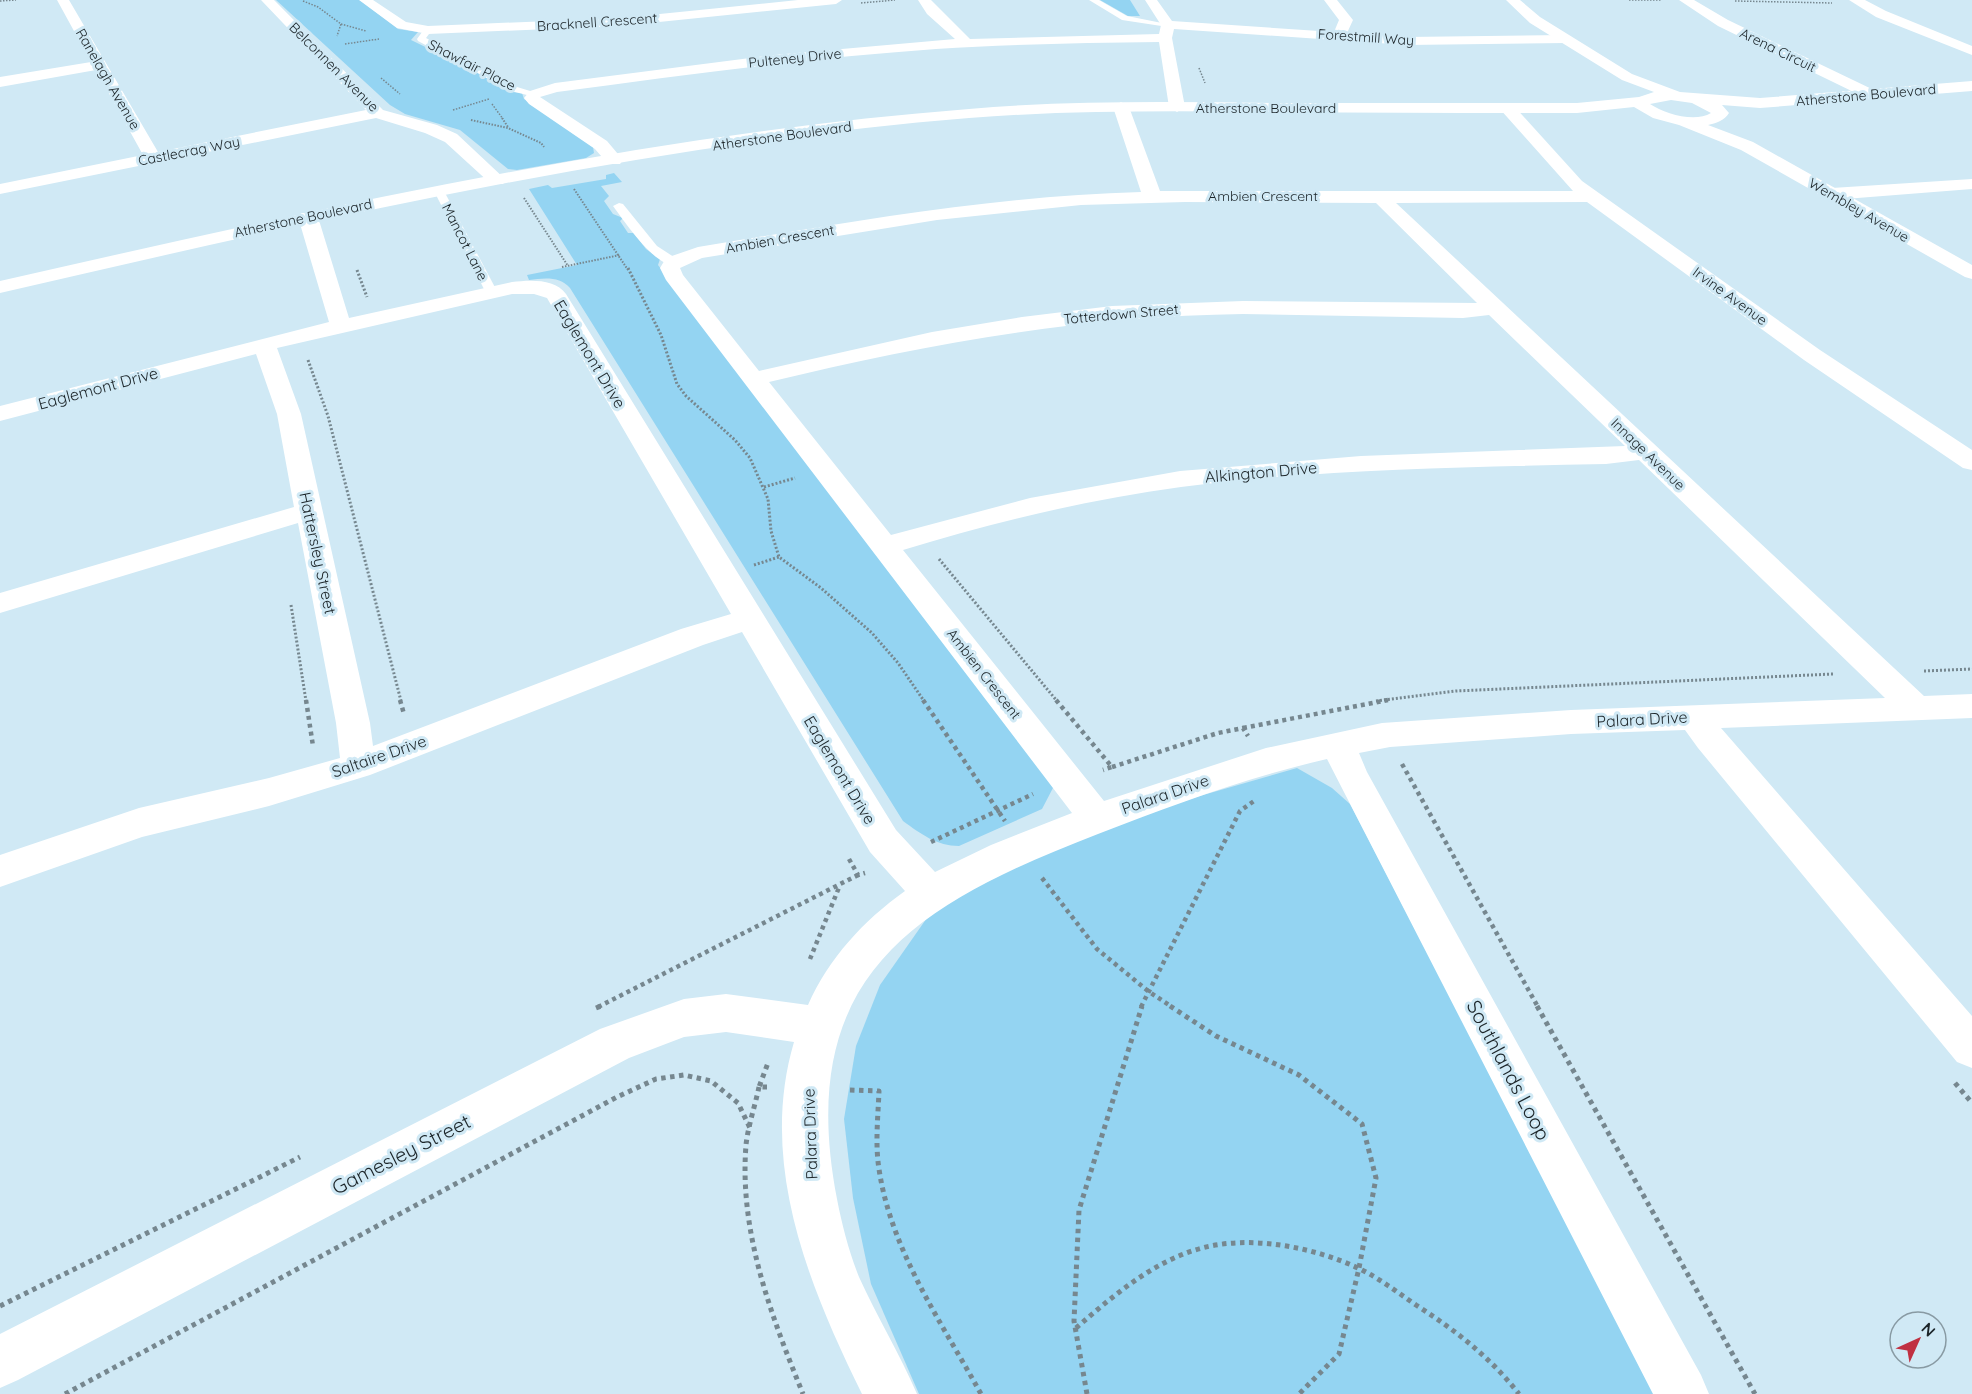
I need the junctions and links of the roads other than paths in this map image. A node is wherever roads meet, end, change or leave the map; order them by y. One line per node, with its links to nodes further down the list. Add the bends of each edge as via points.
1 (63, 0): 18 (street, Ranelagh Avenue)
2 (267, 0): 31 (street, Belconnen Avenue)
3 (365, 0): 12 (street, Bracknell Crescent, via 400,26)
4 (836, 0): 12 (street, Bracknell Crescent, via 620,22)
5 (924, 0): 16 (street)
6 (1093, 0): 13 (lane, via 1125,18)
7 (1150, 0): 13 (street)
8 (1330, 0): 14 (street, via 1346,20)
9 (1512, 0): 15 (street)
10 (1685, 0): 23 (street, Arena Circuit, via 1723,23)
11 (1854, 0): 17 (street)
12 (428, 30): 22 (lane, Shawfair Place, via 421,39 514,89)
13 (1166, 32): 14 (street, Forestmill Way); 16 (street, Pulteney Drive); 28 (street)
14 (1338, 36): 15 (street, Forestmill Way, via 1407,41)
15 (1565, 39): 19 (street)
16 (967, 43): 22 (street, Pulteney Drive, via 702,68)
17 (1972, 51)
18 (100, 65): 20 (street); 36 (street, Ranelagh Avenue)
19 (1627, 77): 24 (street); 25 (street)
20 (0, 82)
21 (1972, 86): 23 (street, Atherstone Boulevard)
22 (535, 94): 37 (street, via 535,101 601,145)
23 (1872, 95): 26 (street, Atherstone Boulevard)
24 (1686, 98): 25 (street, Atherstone Boulevard, via 1653,96); 26 (street, Atherstone Boulevard); 32 (street, via 1709,104)
25 (1642, 101): 30 (street, Atherstone Boulevard); 33 (street, via 1645,109)
26 (1760, 103): 32 (street, Atherstone Boulevard)
27 (1121, 107): 28 (street, Atherstone Boulevard); 37 (street, Atherstone Boulevard, via 931,116); 43 (street)
28 (1177, 107): 29 (street, Atherstone Boulevard)
29 (1506, 108): 30 (street, Atherstone Boulevard); 44 (street, Irvine Avenue, via 1570,179)
30 (1577, 108): 33 (street, Atherstone Boulevard)
31 (377, 113): 36 (street, Castlecrag Way); 38 (street, Belconnen Avenue, via 451,138)
32 (1720, 115): 34 (street, Atherstone Boulevard, via 1709,120); 35 (street, Wembley Avenue)
33 (1660, 116): 34 (street, Atherstone Boulevard)
34 (1680, 120): 35 (street, Wembley Avenue)
35 (1747, 146): 42 (street, Wembley Avenue)
36 (153, 158): 40 (street, Castlecrag Way)
37 (614, 160): 38 (street, Atherstone Boulevard)
38 (497, 180): 41 (street, Atherstone Boulevard)
39 (1972, 184): 42 (street)
40 (0, 189)
41 (439, 191): 47 (street, Atherstone Boulevard); 51 (lane, Mancot Lane)
42 (1832, 194): 49 (street, Wembley Avenue)
43 (1152, 196): 45 (street, Ambien Crescent); 48 (street, Ambien Crescent, via 1047,201 937,214 756,243)
44 (1591, 196): 45 (street, Ambien Crescent); 58 (street, Irvine Avenue, via 1821,361)
45 (1382, 197): 52 (street, Innage Avenue)
46 (618, 206): 48 (lane, via 653,249)
47 (308, 217): 50 (street, Atherstone Boulevard); 53 (street)
48 (673, 262): 55 (street, Ambien Crescent, via 673,276)
49 (1972, 273)
50 (0, 288)
51 (492, 293): 53 (street, Eaglemont Drive); 62 (street, Eaglemont Drive, via 539,287 555,294)
52 (1494, 308): 55 (street, Totterdown Street, via 1185,309 1114,313 980,332); 57 (street, Innage Avenue)
53 (340, 326): 54 (street, Eaglemont Drive)
54 (264, 344): 56 (street, Eaglemont Drive); 59 (street, Hattersley Street, via 289,414)
55 (754, 380): 60 (street, Ambien Crescent)
56 (0, 414)
57 (1645, 451): 60 (street, Alkington Drive, via 1606,456 1335,465 1214,475 1046,503); 64 (street, Innage Avenue)
58 (1972, 462)
59 (309, 511): 61 (street); 67 (street, Hattersley Street, via 353,723)
60 (884, 546): 68 (street, Ambien Crescent)
61 (0, 603)
62 (750, 619): 67 (street, Saltaire Drive, via 681,641); 70 (street, Eaglemont Drive, via 883,841)
63 (1972, 706): 64 (street, Palara Drive)
64 (1916, 708): 65 (street, Palara Drive)
65 (1694, 716): 66 (street, Palara Drive, via 1378,736); 72 (street)
66 (1338, 744): 68 (street, Palara Drive, via 1198,781); 75 (street, Southlands Loop)
67 (358, 766): 69 (street, Saltaire Drive, via 139,823)
68 (1097, 819): 70 (street, Palara Drive, via 1022,847)
69 (0, 871)
70 (932, 895): 71 (street, Palara Drive, via 879,936)
71 (802, 1023): 73 (street, Gamesley Street, via 726,1013 684,1018 615,1043); 74 (street, Palara Drive, via 812,1193 826,1254)
72 (1972, 1048)
73 (0, 1362)
74 (890, 1394)
75 (1682, 1394)

